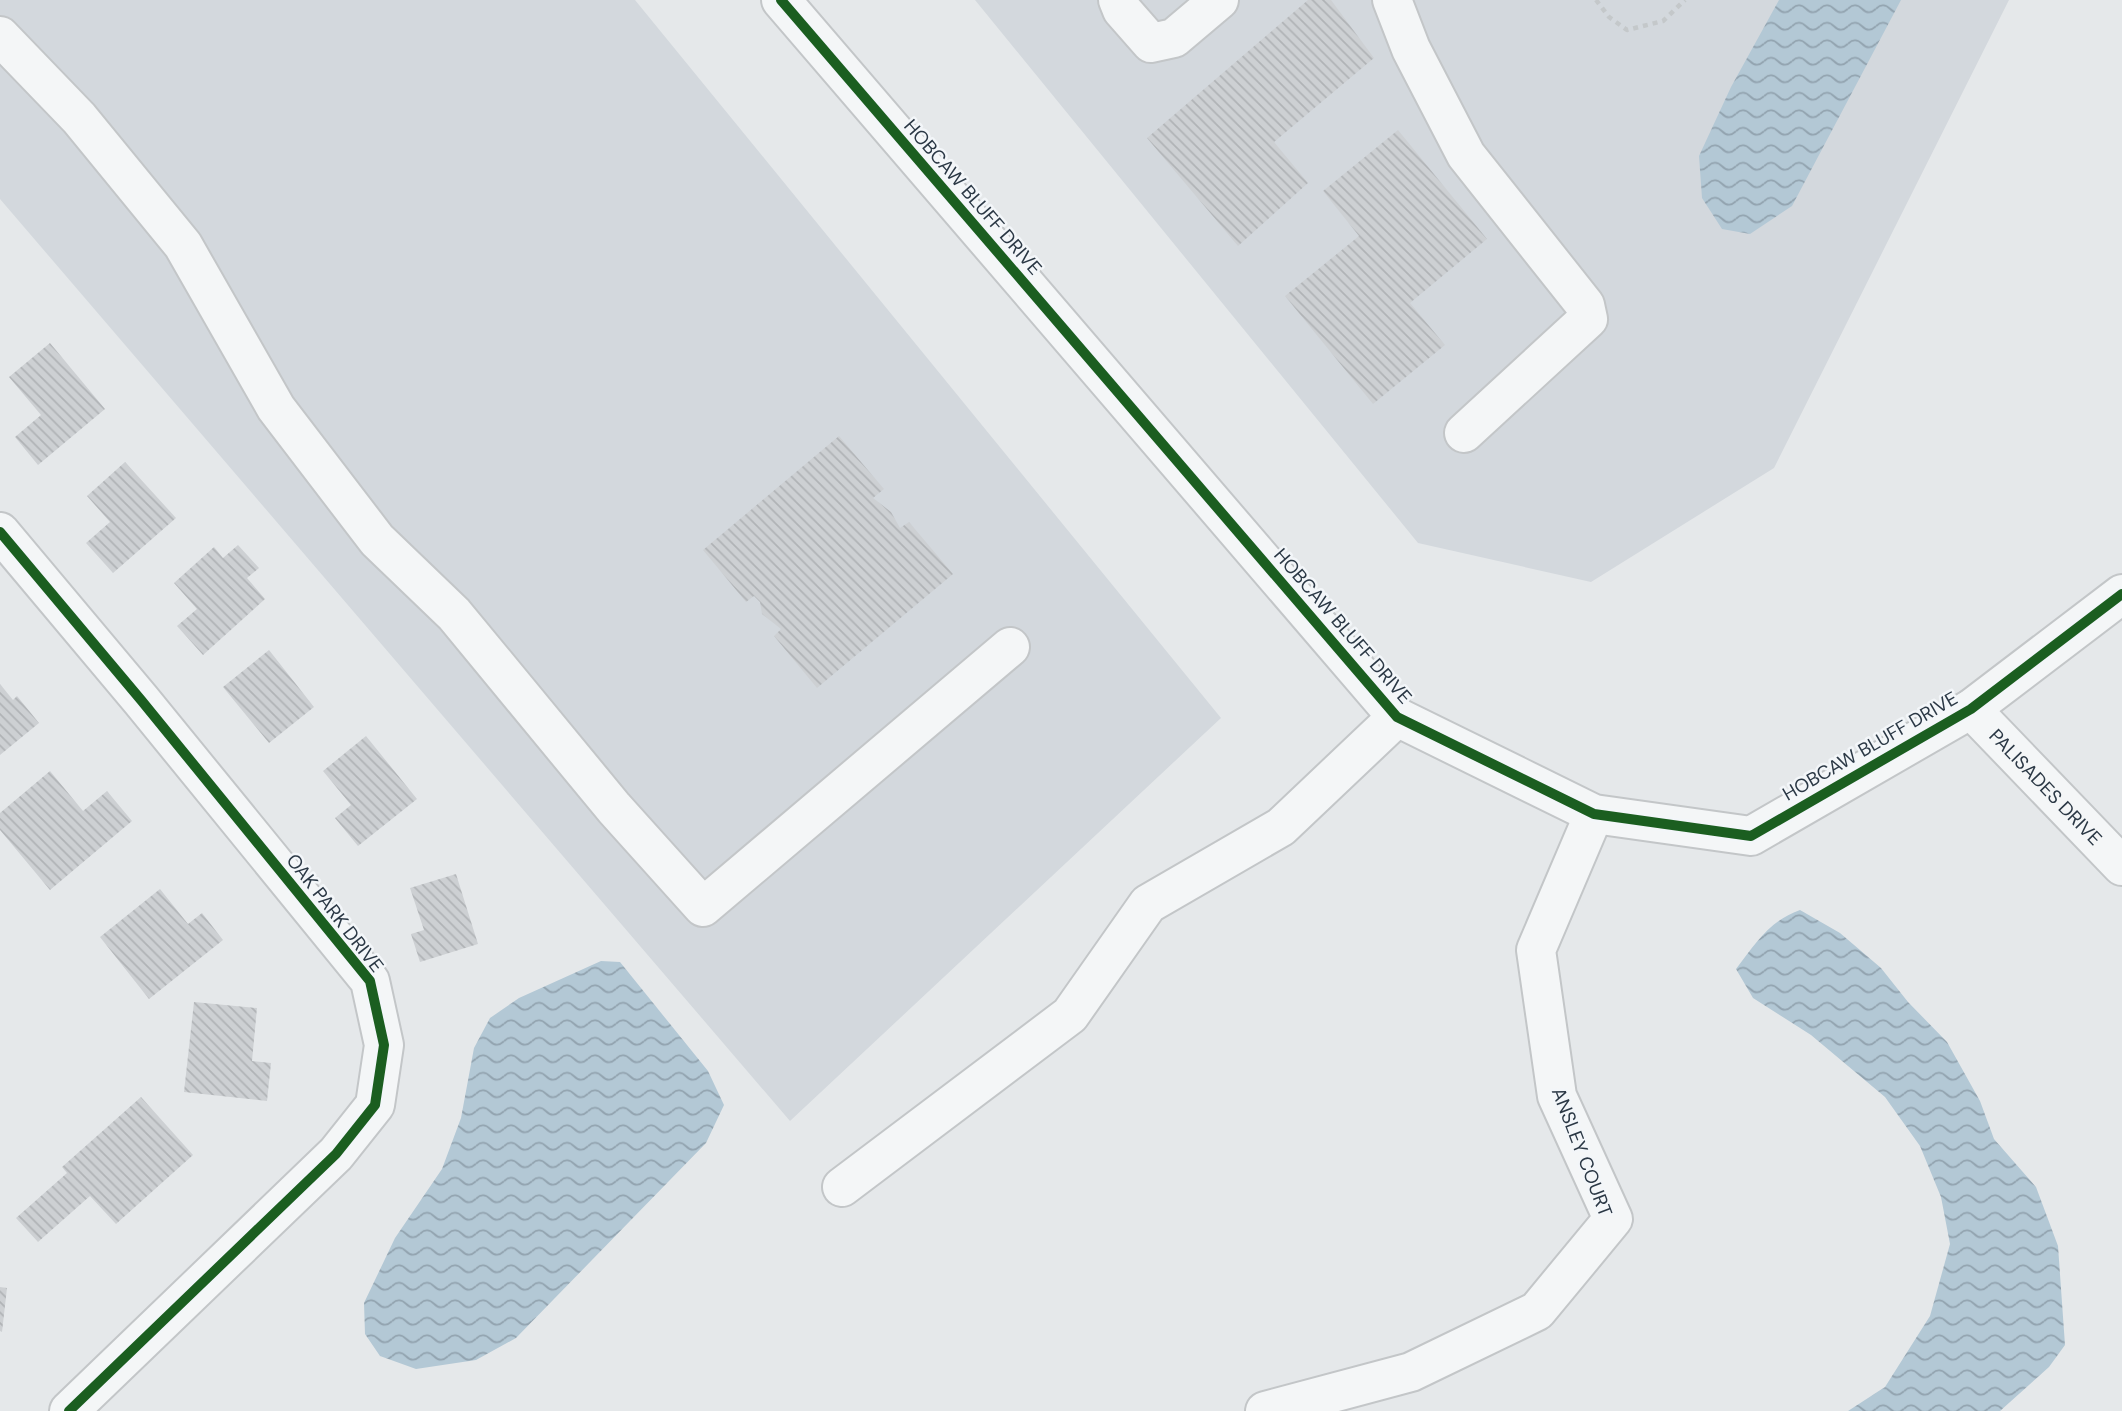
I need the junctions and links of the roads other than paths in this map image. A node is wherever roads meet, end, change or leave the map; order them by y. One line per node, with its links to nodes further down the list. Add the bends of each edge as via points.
1 (781, 0): 11 (street, HOBCAW BLUFF DRIVE)
2 (1118, 0): 3 (street, via 1151,43 1174,38)
3 (1219, 0)
4 (1392, 0): 6 (street, via 1411,49 1466,155 1585,305 1588,319)
5 (0, 36): 9 (street, via 79,118 183,245 276,408 377,540 454,614 614,808 703,907)
6 (1464, 433)
7 (0, 532): 15 (street, OAK PARK DRIVE, via 370,981 384,1045 375,1105 336,1154)
8 (2122, 594): 10 (street, HOBCAW BLUFF DRIVE)
9 (1010, 647)
10 (1971, 709): 12 (street, HOBCAW BLUFF DRIVE, via 1751,836); 13 (street, PALISADES DRIVE)
11 (1397, 717): 12 (street, HOBCAW BLUFF DRIVE); 14 (street, via 1281,827 1147,904 1070,1015)
12 (1594, 814): 16 (street, ANSLEY COURT, via 1536,950 1557,1096 1613,1219 1537,1311 1411,1372)
13 (2122, 866)
14 (842, 1187)
15 (69, 1411)
16 (1265, 1411)

